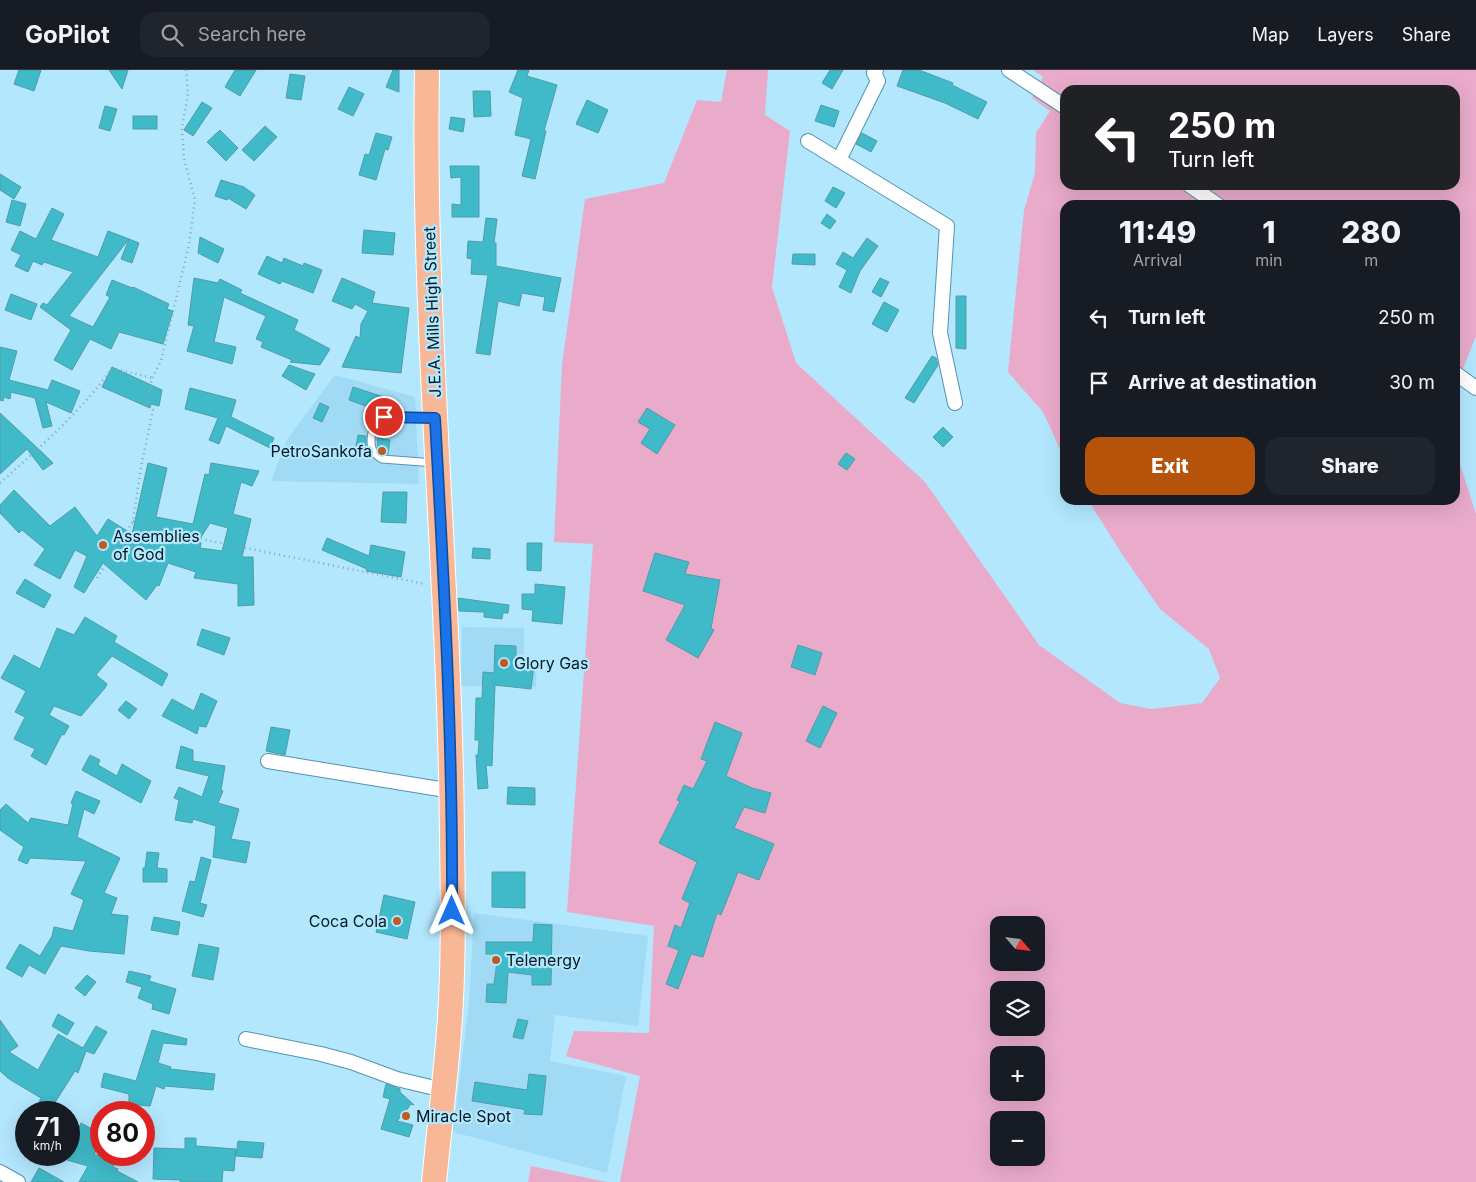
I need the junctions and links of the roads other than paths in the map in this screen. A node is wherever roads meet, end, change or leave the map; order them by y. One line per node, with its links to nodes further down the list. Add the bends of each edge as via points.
1 (427, 70): 12 (highway, J.E.A. Mills High Street, via 426,144)
2 (876, 70): 6 (street, via 874,73 878,81)
3 (1009, 70): 4 (street)
4 (1060, 104)
5 (808, 141): 6 (street)
6 (839, 160): 11 (street, via 947,226 940,333)
7 (1196, 190): 8 (street)
8 (1211, 200)
9 (1460, 377): 10 (street)
10 (1476, 388)
11 (955, 402)
12 (435, 418): 13 (highway, J.E.A. Mills High Street); 13 (lane, via 384,417 372,430 371,448 382,459)
13 (438, 462): 15 (highway, J.E.A. Mills High Street)
14 (268, 761): 15 (street)
15 (452, 792): 17 (highway, J.E.A. Mills High Street, via 451,966)
16 (246, 1039): 17 (street, via 321,1054 397,1080)
17 (443, 1090): 20 (highway, J.E.A. Mills High Street)
18 (0, 1172): 19 (street)
19 (18, 1182)
20 (434, 1182)

